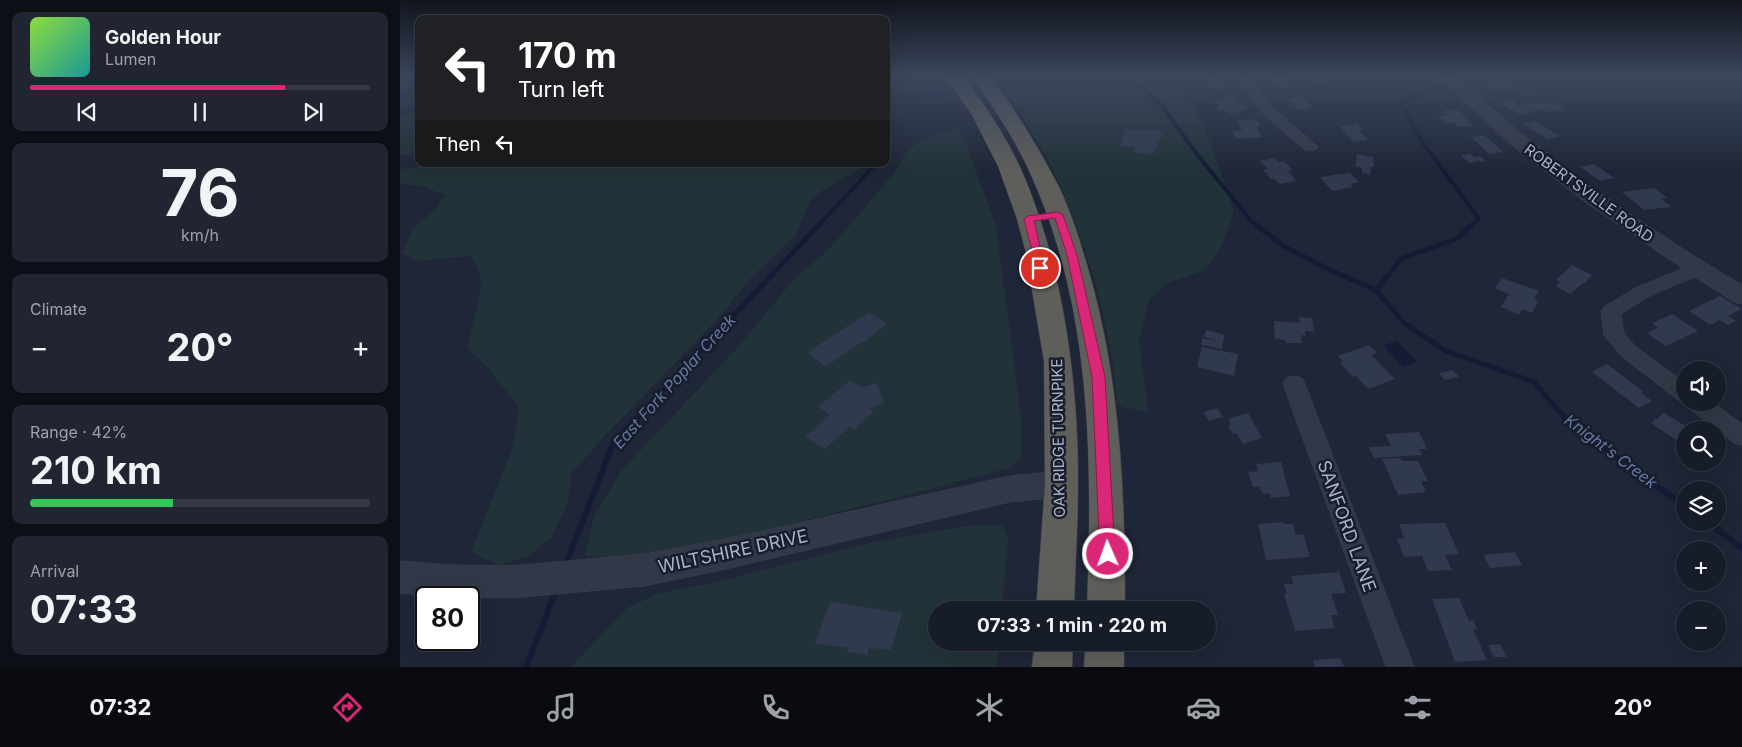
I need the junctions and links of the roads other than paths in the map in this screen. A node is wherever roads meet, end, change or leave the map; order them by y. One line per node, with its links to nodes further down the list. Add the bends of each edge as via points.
1 (977, 108): 7 (highway, OAK RIDGE TURNPIKE, via 1009,166)
2 (1003, 108): 6 (highway, via 1020,133)
3 (1269, 108): 5 (street)
4 (1480, 108): 8 (street, ROBERTSVILLE ROAD, via 1527,150 1615,215)
5 (1310, 146)
6 (1058, 215): 7 (highway); 14 (highway, via 1072,255 1098,377)
7 (1028, 219): 15 (highway, OAK RIDGE TURNPIKE, via 1037,249 1058,362)
8 (1698, 269): 9 (street, ROBERTSVILLE ROAD); 11 (street, via 1637,296 1611,312 1614,335 1628,351)
9 (1742, 296)
10 (1294, 384): 23 (street, SANFORD LANE)
11 (1676, 388)
12 (1707, 411): 13 (street)
13 (1742, 436)
14 (1105, 482): 15 (highway); 18 (highway)
15 (1062, 484): 16 (street, WILTSHIRE DRIVE, via 1010,489 644,570 528,581); 17 (highway, OAK RIDGE TURNPIKE)
16 (400, 577)
17 (1056, 601)
18 (1106, 601)
19 (1053, 651): 21 (highway)
20 (1104, 651): 22 (highway)
21 (1052, 667)
22 (1104, 667)
23 (1400, 667)

